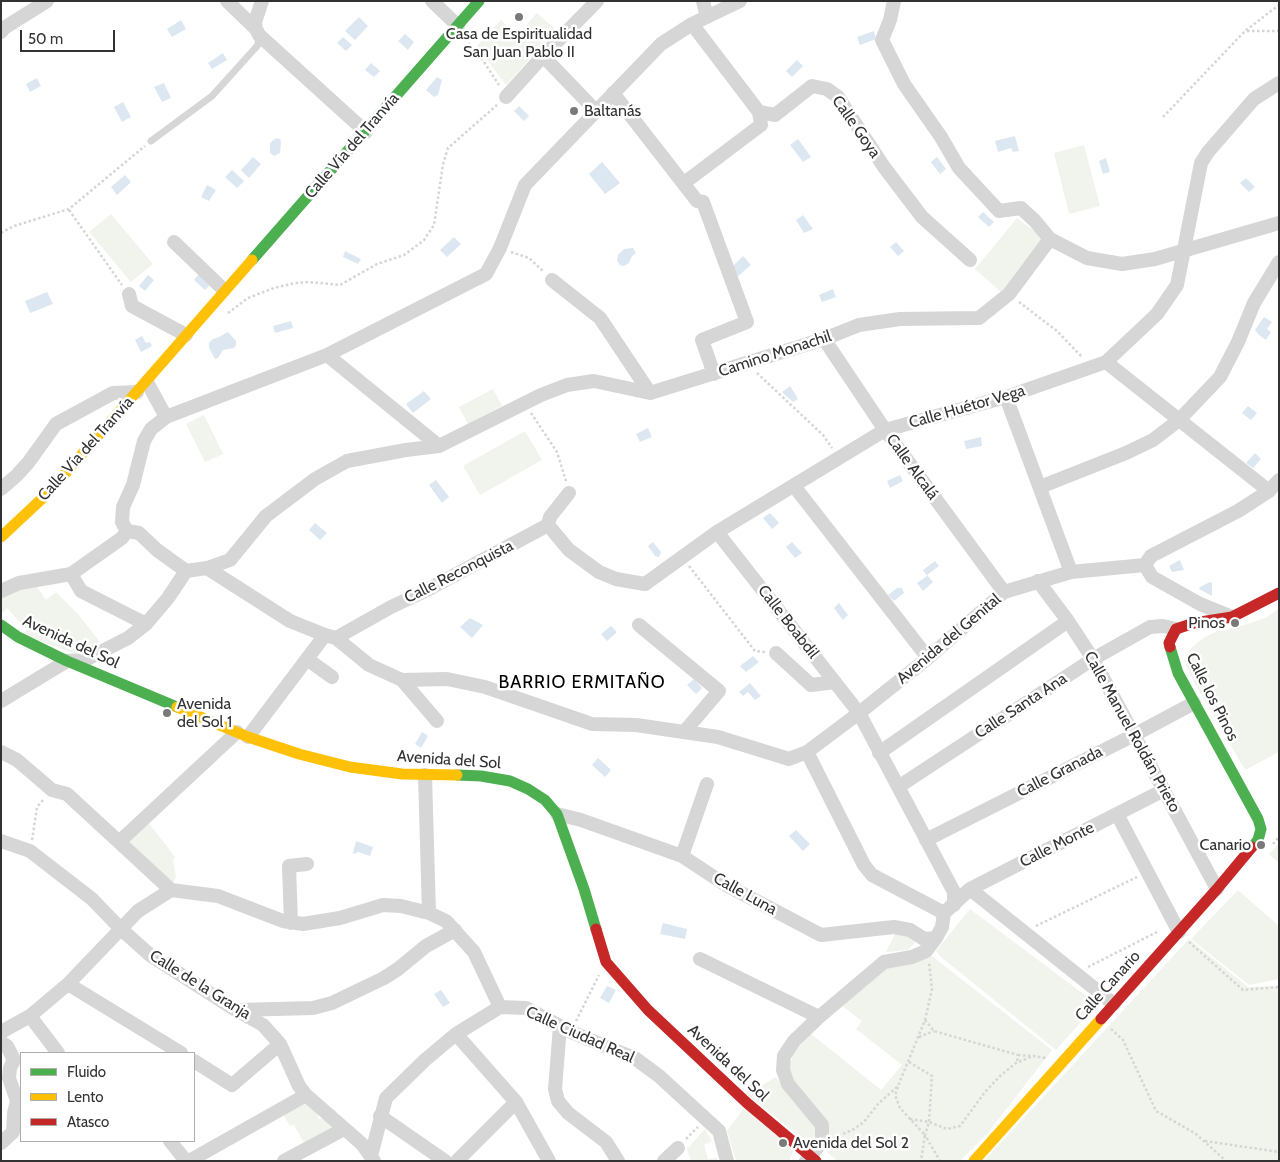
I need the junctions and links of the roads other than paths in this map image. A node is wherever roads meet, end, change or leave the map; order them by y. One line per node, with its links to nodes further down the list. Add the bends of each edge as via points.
1 (47, 1): 13 (street)
2 (227, 1): 14 (street)
3 (262, 1): 14 (street, via 255,22)
4 (432, 1): 12 (street)
5 (479, 1): 12 (street, Calle Vía del Tranvía)
6 (597, 1): 15 (street)
7 (703, 1): 10 (street)
8 (740, 1): 10 (street)
9 (894, 1): 25 (street, via 882,40 904,84 967,178 999,211 1021,208)
10 (707, 17): 11 (street)
11 (692, 24): 17 (street, via 660,44); 20 (street)
12 (457, 27): 21 (street, Calle Vía del Tranvía)
13 (1, 32)
14 (257, 32): 21 (street); 22 (lane, via 258,45 212,96)
15 (543, 56): 18 (street); 19 (street)
16 (1279, 84): 27 (street, Calle Huétor Vega, via 1254,99 1201,163)
17 (613, 92): 19 (street); 23 (street)
18 (506, 97)
19 (595, 110): 35 (street, via 525,185 486,274)
20 (759, 112): 23 (street, via 761,125); 28 (street, Calle Goya, via 775,115 812,86 828,88 838,97 922,217)
21 (366, 132): 31 (street, Calle Vía del Tranvía)
22 (151, 141)
23 (684, 183): 37 (street, via 697,200 703,202 747,322 702,340)
24 (1279, 223): 27 (street)
25 (1050, 239): 27 (street, via 1087,258 1122,264); 34 (street, Camino Monachil, via 1009,294 978,318 900,319 859,325)
26 (174, 242): 31 (street)
27 (1183, 251): 36 (street, Calle Huétor Vega, via 1178,285 1157,314)
28 (970, 260)
29 (1279, 262): 42 (street, via 1254,303 1220,377)
30 (552, 280): 39 (street, via 600,318)
31 (224, 290): 33 (street, Calle Vía del Tranvía)
32 (129, 294): 33 (street, via 132,306)
33 (186, 335): 38 (street, Calle Vía del Tranvía)
34 (824, 339): 37 (street, Camino Monachil); 43 (street, Calle Alcalá)
35 (327, 355): 41 (street); 44 (street)
36 (1101, 364): 40 (street, Calle Huétor Vega); 42 (street)
37 (714, 374): 39 (street, Camino Monachil)
38 (142, 387): 41 (street); 48 (street, via 113,393 56,424 28,463); 54 (street, Calle Vía del Tranvía, via 48,493)
39 (650, 393): 44 (street, Camino Monachil, via 594,381 567,385)
40 (1006, 397): 43 (street, Calle Huétor Vega); 47 (street)
41 (166, 417): 52 (street, via 151,428 144,440 134,485 123,507 122,522)
42 (1179, 420): 47 (street, via 1135,449); 49 (street)
43 (885, 430): 46 (street, Calle Huétor Vega); 62 (street, Calle Alcalá)
44 (439, 446): 56 (street, Camino Monachil, via 347,461 315,479 266,516 230,560)
45 (1279, 480): 49 (street)
46 (794, 486): 53 (street, Calle Huétor Vega); 72 (street)
47 (1040, 487): 58 (street)
48 (1, 489)
49 (1269, 491): 55 (street, via 1238,511 1151,556)
50 (569, 493): 51 (street, via 550,517)
51 (548, 525): 53 (street, Calle Huétor Vega, via 583,562 599,572 645,584); 70 (street, Calle Reconquista, via 425,591)
52 (127, 531): 57 (street, via 139,533); 59 (street, via 122,538)
53 (717, 532): 78 (street, Calle Boabdil)
54 (1, 537)
55 (1145, 565): 58 (street, Avenida del Genital); 64 (street, via 1152,577 1200,604)
56 (207, 568): 57 (street, Camino Monachil); 70 (street, via 288,624)
57 (186, 571): 66 (street, via 171,600)
58 (1071, 572): 60 (street, Avenida del Genital)
59 (71, 574): 61 (street, via 27,581); 66 (street, via 81,591)
60 (1038, 581): 62 (street, Avenida del Genital); 65 (street, Calle Manuel Roldán Prieto)
61 (1, 591)
62 (1004, 592): 72 (street, Avenida del Genital)
63 (1279, 593): 64 (street)
64 (1232, 617): 69 (street)
65 (1068, 621): 74 (street, Calle Manuel Roldán Prieto); 88 (street)
66 (146, 624): 75 (street, via 128,638 85,660)
67 (1, 625): 75 (street, Avenida del Sol)
68 (639, 625): 83 (street, via 719,691)
69 (1176, 629): 74 (street, Calle Santa Ana, via 1150,627); 80 (street, Calle los Pinos, via 1169,643 1178,673)
70 (331, 636): 73 (street); 77 (street, via 369,664)
71 (776, 653): 78 (street, via 811,685)
72 (928, 658): 81 (street, Avenida del Genital)
73 (307, 659): 76 (street); 84 (street)
74 (1093, 660): 85 (street, Calle Manuel Roldán Prieto); 91 (street, Calle Santa Ana)
75 (67, 661): 79 (street); 84 (street, Avenida del Sol)
76 (332, 676)
77 (402, 680): 82 (street); 83 (street, via 447,679 485,687 592,724 636,725)
78 (835, 682): 81 (street, Calle Boabdil)
79 (1, 701)
80 (1194, 703): 85 (street, Calle Granada); 95 (street, Calle los Pinos)
81 (859, 713): 87 (street, Avenida del Genital); 88 (street, Calle Boabdil)
82 (436, 721)
83 (684, 732): 87 (street, Avenida del Genital, via 718,737 789,759)
84 (242, 735): 89 (street, Avenida del Sol, via 350,767); 98 (street)
85 (1134, 735): 92 (street, Calle Manuel Roldán Prieto); 96 (street, Calle Granada)
86 (1, 752): 98 (street, via 17,760 52,790 67,794)
87 (807, 752): 104 (street, via 872,875)
88 (879, 753): 91 (street, Calle Boabdil)
89 (425, 775): 93 (street, Avenida del Sol, via 482,776 510,781 545,800); 105 (street)
90 (707, 784): 99 (street)
91 (898, 787): 96 (street, Calle Boabdil)
92 (1164, 790): 94 (street, Calle Monte); 101 (street, Calle Manuel Roldán Prieto)
93 (557, 814): 99 (street, Calle Luna); 134 (street, Avenida del Sol, via 606,962 655,1016)
94 (1117, 814): 102 (street, Calle Monte); 109 (street)
95 (1261, 830): 101 (street, Calle Canario, via 1258,840)
96 (926, 840): 104 (street, Calle Boabdil, via 954,892)
97 (1, 841): 107 (street, Calle de la Granja, via 30,851 92,899)
98 (119, 842): 103 (street)
99 (682, 856): 110 (street, Calle Luna, via 726,885 821,935 894,927 910,930 924,939)
100 (307, 864): 106 (street, via 289,866)
101 (1217, 888): 109 (street, Calle Canario)
102 (970, 889): 104 (street, Calle Monte); 113 (street)
103 (171, 890): 106 (street, via 218,896); 107 (street, via 138,911)
104 (949, 909): 110 (street)
105 (429, 913): 106 (street, via 383,905 316,923); 108 (street, via 446,921)
106 (292, 923)
107 (121, 929): 112 (street); 115 (street, Calle de la Granja, via 150,954)
108 (455, 930): 114 (street, via 474,952); 115 (street, via 426,946 384,978 332,1004 313,1008)
109 (1179, 932): 113 (street, Calle Canario)
110 (936, 938): 117 (street, via 926,951 884,962)
111 (700, 959): 117 (street)
112 (68, 984): 116 (street); 124 (street)
113 (1114, 1004): 143 (street, Calle Canario)
114 (500, 1007): 118 (street, Calle Ciudad Real, via 526,1008); 120 (street)
115 (236, 1010): 122 (street, Calle de la Granja, via 263,1024)
116 (30, 1016): 119 (street); 123 (street)
117 (819, 1016): 134 (street, via 789,1048 784,1056 783,1070 788,1084 822,1125 822,1142)
118 (566, 1029): 140 (street, via 555,1089 558,1101 568,1113 606,1142); 142 (street, Calle Ciudad Real, via 636,1059 659,1076 719,1131)
119 (1, 1032)
120 (456, 1034): 127 (street); 128 (street, via 386,1098)
121 (1, 1042): 131 (street, via 7,1046 14,1060 9,1078 17,1101 13,1132)
122 (280, 1044): 125 (street, via 232,1085); 126 (street, Calle de la Granja, via 298,1086)
123 (57, 1052)
124 (179, 1052)
125 (195, 1062)
126 (306, 1095): 129 (street, Calle de la Granja); 135 (street)
127 (516, 1102): 138 (street); 139 (street)
128 (380, 1116): 133 (street); 137 (street)
129 (344, 1129): 133 (street, Calle de la Granja, via 362,1144); 136 (street)
130 (171, 1142): 135 (street)
131 (1, 1143)
132 (678, 1148): 141 (street)
133 (372, 1158)
134 (810, 1159)
135 (187, 1161)
136 (284, 1161)
137 (446, 1161)
138 (457, 1161)
139 (549, 1161)
140 (618, 1161)
141 (664, 1161)
142 (727, 1161)
143 (974, 1161)

